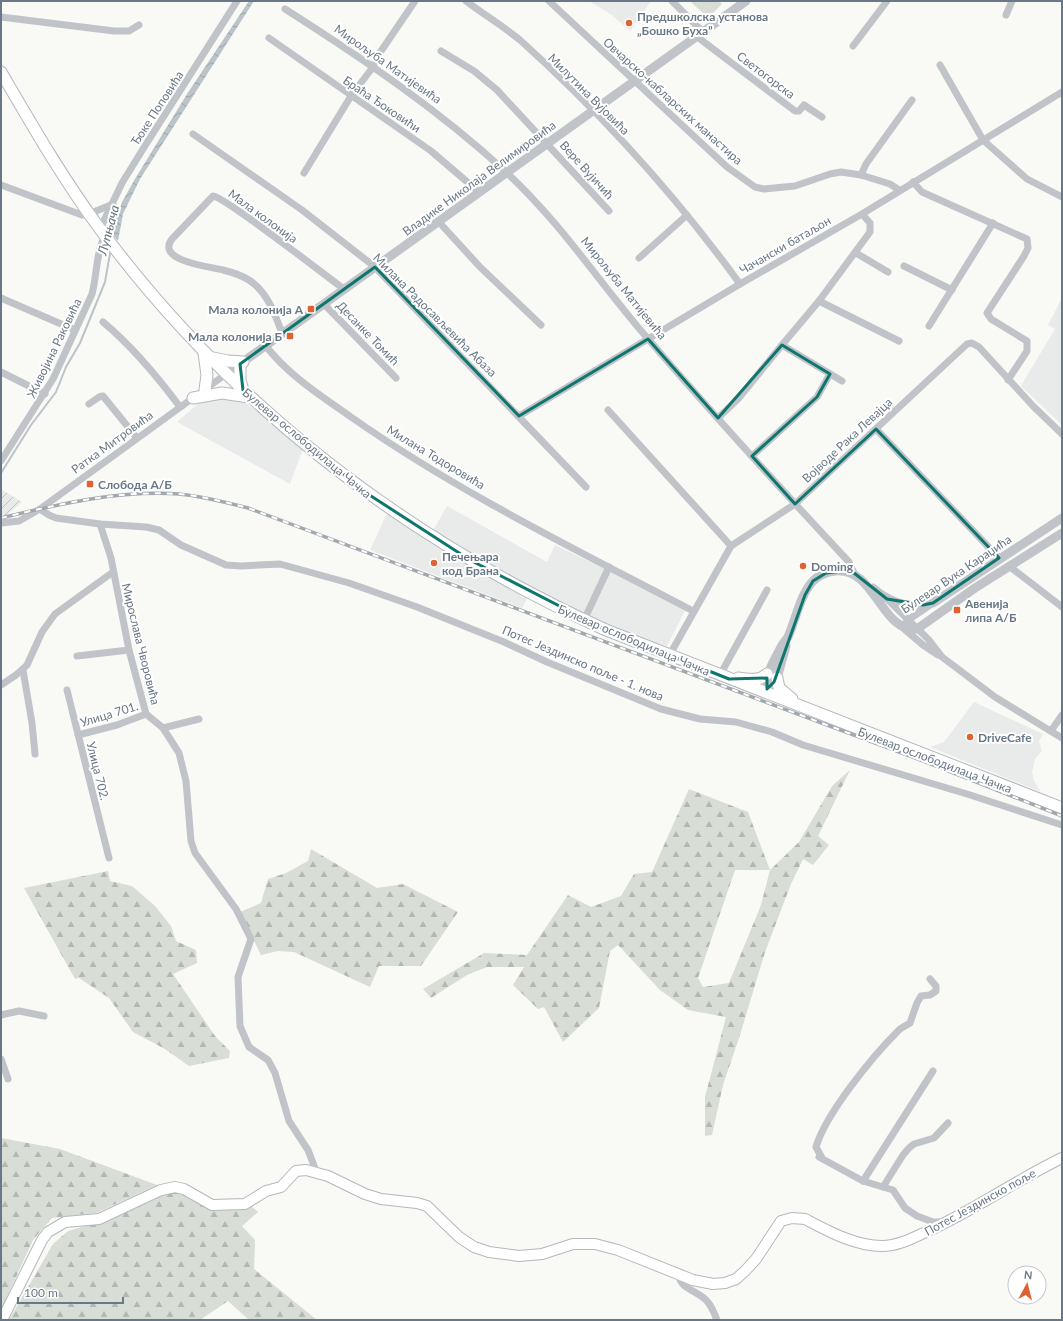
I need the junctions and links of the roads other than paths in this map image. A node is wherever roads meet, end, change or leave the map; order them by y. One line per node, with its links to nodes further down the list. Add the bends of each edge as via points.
1 (237, 1): 37 (street, Ђоке Поповића, via 146,143 122,183)
2 (415, 1): 18 (street)
3 (466, 1): 24 (street, Милутина Вујовића, via 519,40)
4 (549, 1): 20 (street, Овчарско-кабларских манастира)
5 (672, 1): 13 (street, Светогорска)
6 (746, 1): 13 (street, Владике Николаја Велимировића)
7 (887, 1): 15 (street)
8 (1012, 1): 10 (street)
9 (285, 9): 18 (street, Мирољуба Матијевића)
10 (1006, 15)
11 (1, 17): 12 (street, via 114,31 129,31)
12 (139, 25)
13 (700, 34): 20 (street, Владике Николаја Велимировића); 25 (street, Светогорска, via 795,111 799,111 804,105)
14 (269, 38): 22 (street, Браћа Ђоковићи)
15 (853, 46)
16 (441, 51): 28 (street, Вере Вујичић, via 470,68 490,84)
17 (940, 64): 27 (street)
18 (373, 67): 22 (street); 29 (street, Мирољуба Матијевића, via 436,112)
19 (1, 72): 39 (main road, Булевар ослободилаца Чачка, via 64,178)
20 (634, 81): 24 (street, Владике Николаја Велимировића); 31 (street, Овчарско-кабларских манастира, via 727,167 755,187 764,189 795,186 834,173)
21 (1062, 92): 27 (street, Чачански батаљон)
22 (351, 96): 30 (street); 35 (street, Браћа Ђоковићи, via 431,151)
23 (912, 100): 31 (street, via 866,164)
24 (592, 111): 28 (street, Владике Николаја Велимировића); 41 (street, Милутина Вујовића)
25 (822, 117)
26 (193, 134): 48 (street, Милана Радосављевића Абаза, via 296,206)
27 (983, 140): 32 (street, Чачански батаљон); 36 (street, via 1027,179)
28 (548, 143): 29 (street, Владике Николаја Велимировића); 38 (street, Вере Вујичић)
29 (507, 172): 35 (street, Владике Николаја Велимировића); 61 (street, Мирољуба Матијевића, via 553,220)
30 (304, 173)
31 (861, 175): 34 (street, via 890,184)
32 (913, 182): 34 (street, Чачански батаљон); 43 (street, via 922,192)
33 (1, 185): 39 (street, via 74,213)
34 (899, 190): 40 (street, Чачански батаљон)
35 (479, 192): 42 (street, Владике Николаја Велимировића)
36 (1062, 197)
37 (113, 204): 39 (street); 44 (street, Ђоке Поповића)
38 (609, 211)
39 (89, 214): 44 (main road, Булевар ослободилаца Чачка)
40 (862, 214): 45 (street, via 870,223 871,229); 50 (street, Чачански батаљон)
41 (687, 215): 46 (street); 50 (street, Милутина Вујовића)
42 (438, 221): 48 (street, Владике Николаја Велимировића); 57 (street, via 480,267)
43 (992, 223): 52 (street); 71 (street, via 1027,239 1028,248 987,314 1028,341 1027,351)
44 (102, 232): 59 (street, Живојина Раковића, via 92,294); 65 (main road, Булевар ослободилаца Чачка)
45 (856, 253): 49 (street); 54 (street)
46 (639, 258)
47 (904, 266): 52 (street)
48 (375, 267): 51 (street, Владике Николаја Велимировића); 80 (street, Милана Радосављевића Абаза)
49 (888, 272)
50 (740, 284): 61 (street, Чачански батаљон)
51 (344, 289): 55 (street, Владике Николаја Велимировића); 60 (street, Мала колонија, via 245,216 213,196 172,239 169,250 184,260 235,273 249,280 271,302)
52 (952, 290): 58 (street)
53 (1, 298): 59 (street)
54 (819, 301): 62 (street); 64 (street)
55 (324, 304): 60 (street, Владике Николаја Велимировића); 70 (street, Десанке Томић)
56 (104, 322): 78 (street, via 150,368)
57 (541, 325)
58 (928, 326)
59 (75, 330): 74 (street, Живојина Раковића)
60 (282, 333): 63 (street, Владике Николаја Велимировића)
61 (648, 339): 80 (street, Чачански батаљон); 81 (street, Мирољуба Матијевића)
62 (899, 341)
63 (265, 345): 66 (street, Владике Николаја Велимировића); 97 (street, Милана Тодоровића, via 275,358 296,376 382,438 554,539)
64 (782, 345): 69 (street); 81 (street, via 738,399)
65 (206, 355): 66 (main road); 68 (main road, Булевар ослободилаца Чачка); 73 (main road)
66 (242, 363): 68 (street, Владике Николаја Велимировића); 75 (main road, via 240,380)
67 (1, 372): 74 (street)
68 (226, 374): 73 (street, Ратка Митровића); 75 (main road, Булевар ослободилаца Чачка)
69 (830, 374): 72 (street); 85 (street, via 814,401)
70 (396, 378)
71 (1008, 380): 82 (street, Војводе Рака Левајца, via 979,347 972,343 964,346); 83 (street)
72 (842, 381)
73 (205, 390): 76 (street, Ратка Митровића)
74 (45, 394): 86 (street, Живојина Раковића)
75 (246, 394): 76 (main road, via 222,393); 106 (main road, Булевар ослободилаца Чачка, via 335,469 396,513 476,564)
76 (193, 398): 78 (street, Ратка Митровића)
77 (89, 404): 84 (street, via 103,396)
78 (180, 407): 84 (street, Ратка Митровића)
79 (608, 410): 94 (street)
80 (519, 416): 87 (street, Милана Радосављевића Абаза)
81 (718, 418): 85 (street, Мирољуба Матијевића)
82 (876, 428): 88 (street, Војводе Рака Левајца); 95 (street)
83 (1062, 434)
84 (137, 438): 89 (street, Ратка Митровића)
85 (752, 456): 88 (street, Мирољуба Матијевића)
86 (1, 461)
87 (586, 487)
88 (795, 504): 94 (street, Војводе Рака Левајца); 99 (street, Мирољуба Матијевића, via 849,562)
89 (40, 509): 91 (street, Ратка Митровића, via 25,518); 92 (street, Потес Јездинско поље - 1. нова, via 52,517)
90 (1062, 518): 95 (street, Булевар Вука Караџића)
91 (4, 524)
92 (100, 524): 98 (street, Мирослава Чворовића); 129 (street, Потес Јездинско поље - 1. нова, via 159,530 181,545 226,564 280,564 349,583 504,642 661,709 700,719 736,722 772,732 803,745)
93 (1062, 532): 96 (street, Булевар Вука Караџића)
94 (731, 546): 105 (street, Војводе Рака Левајца)
95 (999, 558): 103 (street, Булевар Вука Караџића)
96 (1009, 566): 104 (street); 108 (street, Булевар Вука Караџића)
97 (609, 567): 105 (street, Милана Тодоровића); 106 (street)
98 (113, 572): 109 (street, Мирослава Чворовића); 113 (street, via 55,614 42,632)
99 (854, 574): 100 (street, Мирољуба Матијевића); 114 (street, via 830,572 820,575 814,581 805,595)
100 (865, 583): 102 (street); 107 (street, Мирољуба Матијевића, via 884,608)
101 (767, 590): 115 (street)
102 (887, 599): 103 (street, via 902,604); 107 (street)
103 (933, 603): 107 (street, Булевар Вука Караџића)
104 (1062, 607)
105 (693, 611): 111 (street, Војводе Рака Левајца)
106 (584, 620): 111 (main road, Булевар ослободилаца Чачка)
107 (905, 623): 108 (street, Булевар Вука Караџића); 112 (street, via 923,646)
108 (917, 629): 112 (street)
109 (129, 650): 110 (street); 120 (street, Мирослава Чворовића)
110 (77, 656)
111 (669, 656): 115 (main road, Булевар ослободилаца Чачка)
112 (942, 657): 124 (street, via 995,697)
113 (23, 670): 116 (street); 127 (street)
114 (772, 676): 115 (main road, via 761,679); 118 (street); 119 (main road, via 779,688)
115 (724, 677): 118 (main road, Булевар ослободилаца Чачка)
116 (1, 685)
117 (67, 690): 125 (street, Улица 702.)
118 (765, 692): 119 (main road, Булевар ослободилаца Чачка)
119 (797, 706): 128 (main road, Булевар ослободилаца Чачка)
120 (146, 714): 123 (street, Мирослава Чворовића); 125 (street, Улица 701.)
121 (1062, 715): 124 (street)
122 (199, 719): 123 (street)
123 (163, 728): 139 (street, Мирослава Чворовића, via 180,753 186,781 191,841 195,852 236,909 251,939 238,977 240,1026 249,1047 268,1060 275,1073 289,1121 308,1150)
124 (1051, 731): 126 (street)
125 (78, 735): 130 (street, Улица 702.)
126 (1062, 738)
127 (35, 754)
128 (1062, 808)
129 (1062, 825)
130 (109, 858)
131 (930, 979): 140 (street, via 936,986 936,991 922,996 910,1022 899,1029 872,1059 836,1108 818,1139 818,1156)
132 (1, 1015): 133 (street, via 19,1011)
133 (44, 1016)
134 (1, 1059): 136 (street)
135 (933, 1071): 140 (street)
136 (8, 1079)
137 (948, 1122): 141 (street, via 934,1138 909,1148)
138 (1062, 1158): 142 (main road, Потес Јездинско поље)
139 (316, 1171): 143 (main road, Потес Јездинско поље, via 365,1194 428,1206 459,1237 474,1247 489,1252 519,1256 542,1254 573,1244 594,1244 618,1250); 144 (main road, via 296,1171 280,1187 266,1191 245,1204 212,1205 184,1189 175,1187 162,1190 99,1218 65,1222 56,1226 42,1240)
140 (863, 1181): 141 (street)
141 (883, 1187): 142 (street, via 893,1190 905,1208 917,1216 933,1222)
142 (949, 1222): 143 (main road, Потес Јездинско поље, via 901,1243 882,1246 848,1239 805,1219 786,1219 778,1225 756,1259 736,1279 713,1284)
143 (679, 1274): 145 (street, via 678,1279 681,1283 707,1300)
144 (2, 1320)
145 (717, 1320)

